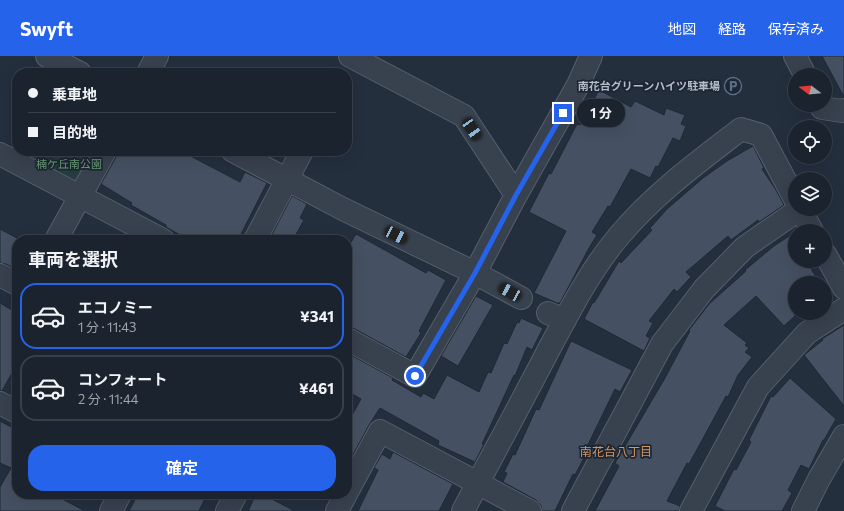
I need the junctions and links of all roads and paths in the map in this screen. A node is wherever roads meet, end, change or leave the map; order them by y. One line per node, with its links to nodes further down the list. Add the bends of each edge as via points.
1 (47, 56): 6 (street)
2 (157, 56): 7 (street)
3 (591, 56): 17 (street, via 578,85)
4 (795, 56): 8 (street)
5 (350, 61): 17 (street, via 464,116)
6 (70, 68)
7 (151, 68)
8 (801, 68)
9 (832, 110): 10 (street)
10 (844, 110)
11 (0, 154): 18 (street)
12 (102, 156): 18 (street)
13 (243, 156): 15 (street)
14 (299, 156): 15 (street)
15 (287, 179): 22 (street); 24 (street)
16 (788, 186): 35 (street, via 761,135 741,129 682,174 648,204 618,236 557,317)
17 (516, 195): 24 (street)
18 (81, 196): 20 (street); 21 (street)
19 (790, 216): 44 (street, via 745,247 704,289 662,344)
20 (59, 235)
21 (154, 235)
22 (258, 235)
23 (832, 267): 27 (street)
24 (475, 273): 28 (street); 30 (street, via 415,376)
25 (0, 275): 26 (street)
26 (12, 281)
27 (844, 288)
28 (521, 298)
29 (844, 309): 45 (street, via 807,333 758,387)
30 (352, 342)
31 (0, 403): 32 (street)
32 (12, 409)
33 (844, 436): 46 (street)
34 (352, 482): 35 (street, via 380,431)
35 (477, 483): 42 (street); 43 (street)
36 (117, 499): 39 (street)
37 (233, 499): 40 (street)
38 (343, 499): 41 (street)
39 (111, 511)
40 (227, 511)
41 (337, 511)
42 (462, 511)
43 (530, 511)
44 (573, 511)
45 (691, 511)
46 (803, 511)

